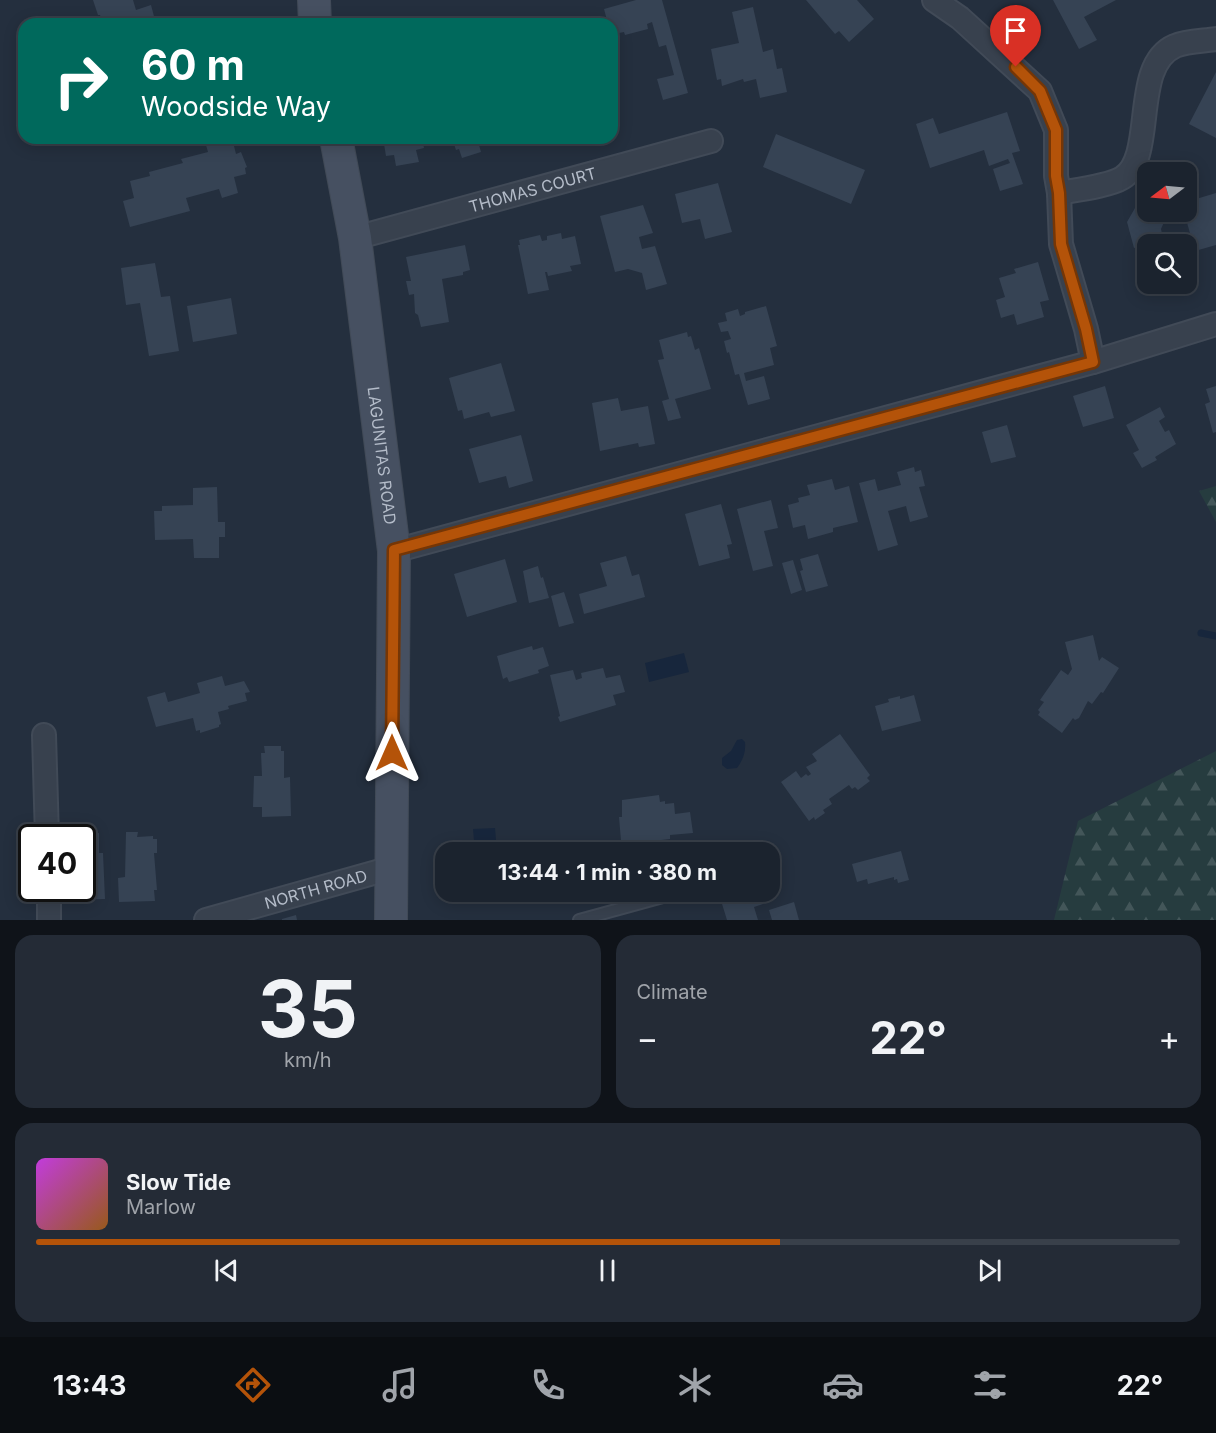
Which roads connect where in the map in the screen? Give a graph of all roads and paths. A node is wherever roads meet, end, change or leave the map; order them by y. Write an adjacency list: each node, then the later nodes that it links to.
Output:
1 (314, 0): 3 (street)
2 (934, 0): 7 (street)
3 (315, 18)
4 (1216, 39): 7 (street)
5 (711, 141): 8 (street, THOMAS COURT)
6 (337, 144): 8 (street, LAGUNITAS ROAD)
7 (1059, 193): 10 (street)
8 (355, 238): 11 (street, LAGUNITAS ROAD)
9 (1216, 324): 10 (street)
10 (1093, 362): 11 (street)
11 (394, 550): 14 (street, LAGUNITAS ROAD)
12 (44, 735): 13 (street)
13 (47, 824)
14 (391, 868): 18 (street, NORTH ROAD); 19 (street, LAGUNITAS ROAD)
15 (49, 902): 17 (street)
16 (645, 902): 20 (lane)
17 (50, 920)
18 (206, 920)
19 (391, 920)
20 (579, 920)

